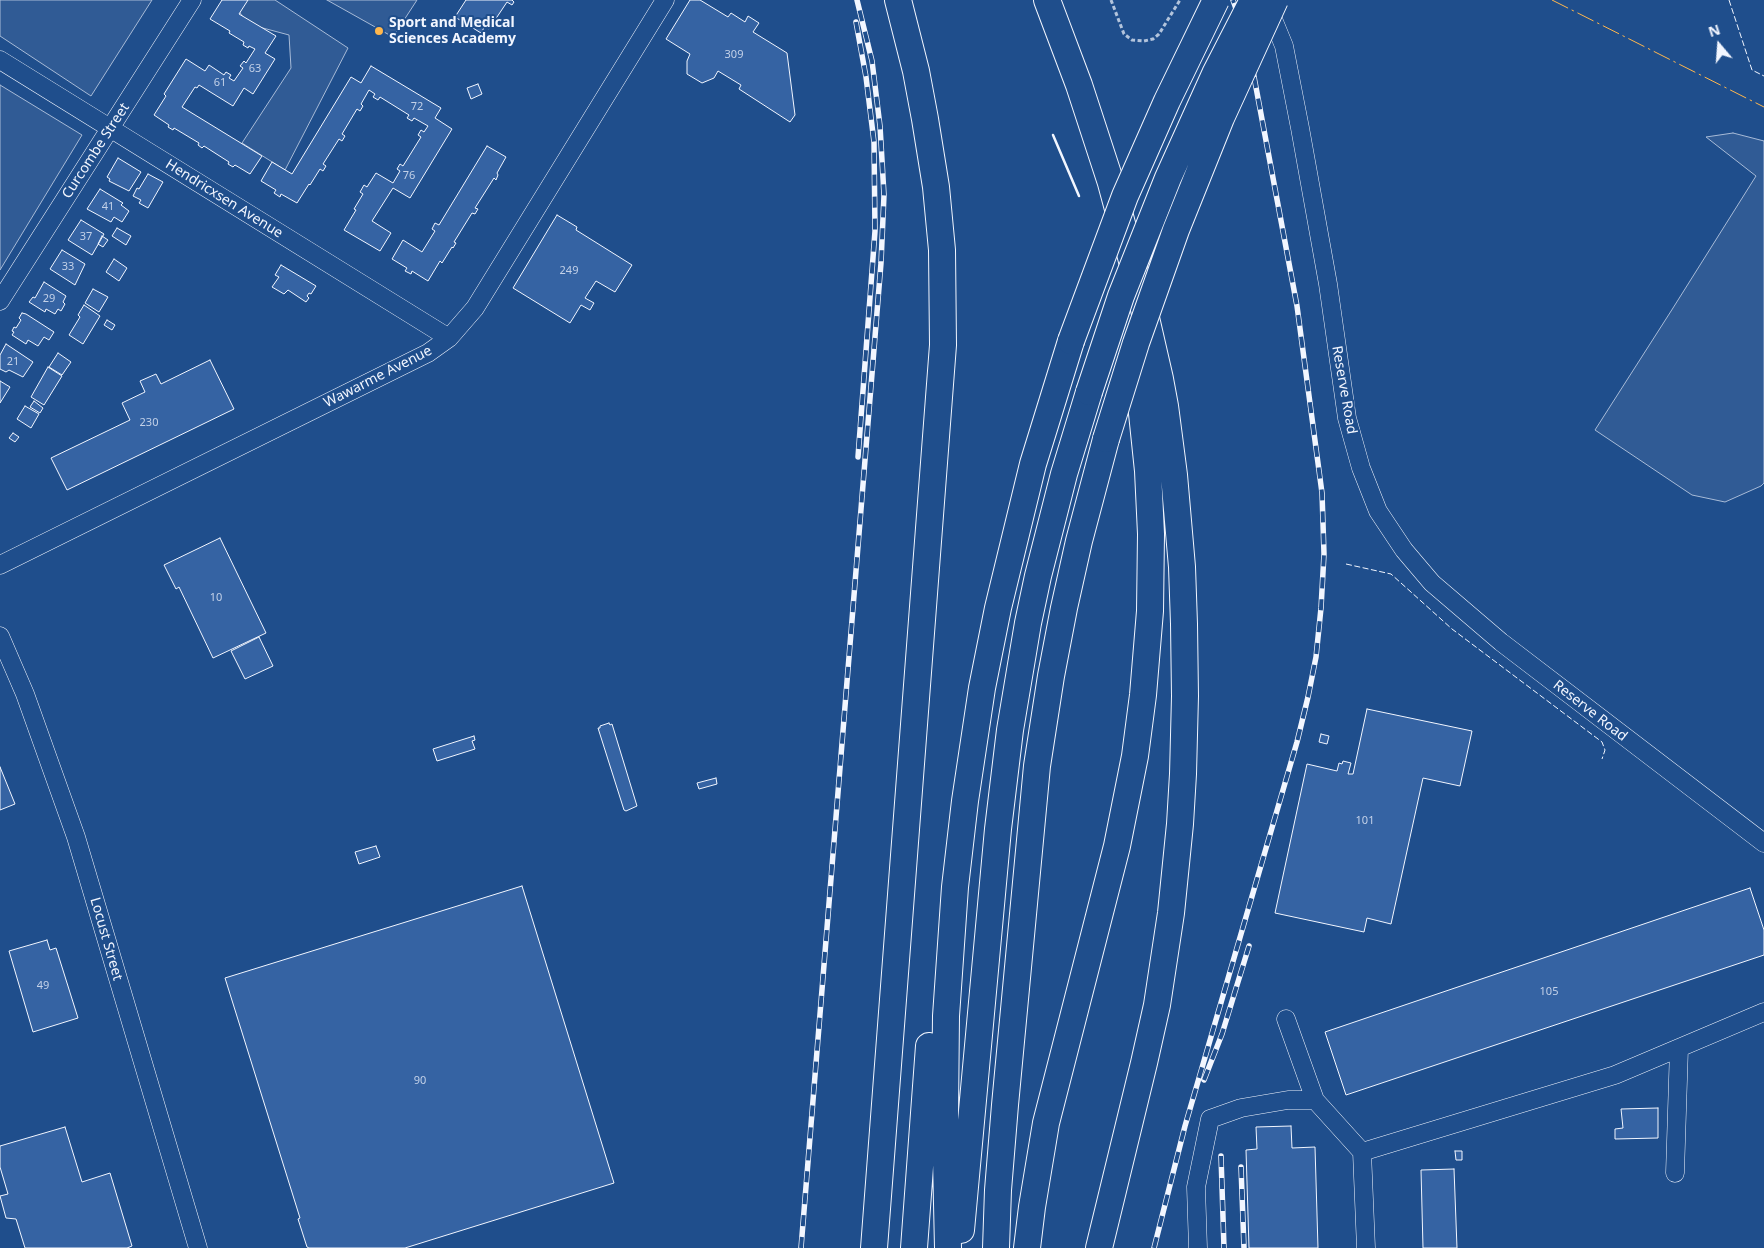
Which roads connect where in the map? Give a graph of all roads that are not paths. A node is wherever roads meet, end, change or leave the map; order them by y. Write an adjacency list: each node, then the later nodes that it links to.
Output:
1 (192, 0): 10 (street, Curcombe Street)
2 (665, 0): 13 (street, Wawarme Avenue)
3 (898, 0): 25 (highway)
4 (1047, 0): 12 (highway, bridge)
5 (1216, 0): 15 (highway, bridge)
6 (1253, 0): 28 (highway, bridge)
7 (1266, 0): 17 (street, Reserve Road)
8 (1275, 0): 29 (highway, bridge)
9 (0, 60): 10 (street, Hendricxsen Avenue)
10 (111, 128): 11 (street, Curcombe Street); 13 (street, Hendricxsen Avenue)
11 (0, 301)
12 (1143, 305): 30 (highway, bridge); 31 (highway, bridge)
13 (449, 338): 14 (street, Wawarme Avenue)
14 (0, 565)
15 (998, 608): 26 (highway); 27 (highway)
16 (0, 636): 24 (street, Locust Street)
17 (1764, 843)
18 (1764, 1012): 20 (street)
19 (1286, 1020): 21 (street)
20 (1679, 1048): 22 (street); 23 (street)
21 (1315, 1100): 22 (street); 32 (street)
22 (1362, 1152): 33 (street)
23 (1676, 1173)
24 (198, 1248)
25 (874, 1248)
26 (914, 1248)
27 (948, 1248)
28 (960, 1248)
29 (996, 1248)
30 (1027, 1248)
31 (1099, 1248)
32 (1198, 1248)
33 (1366, 1248)

